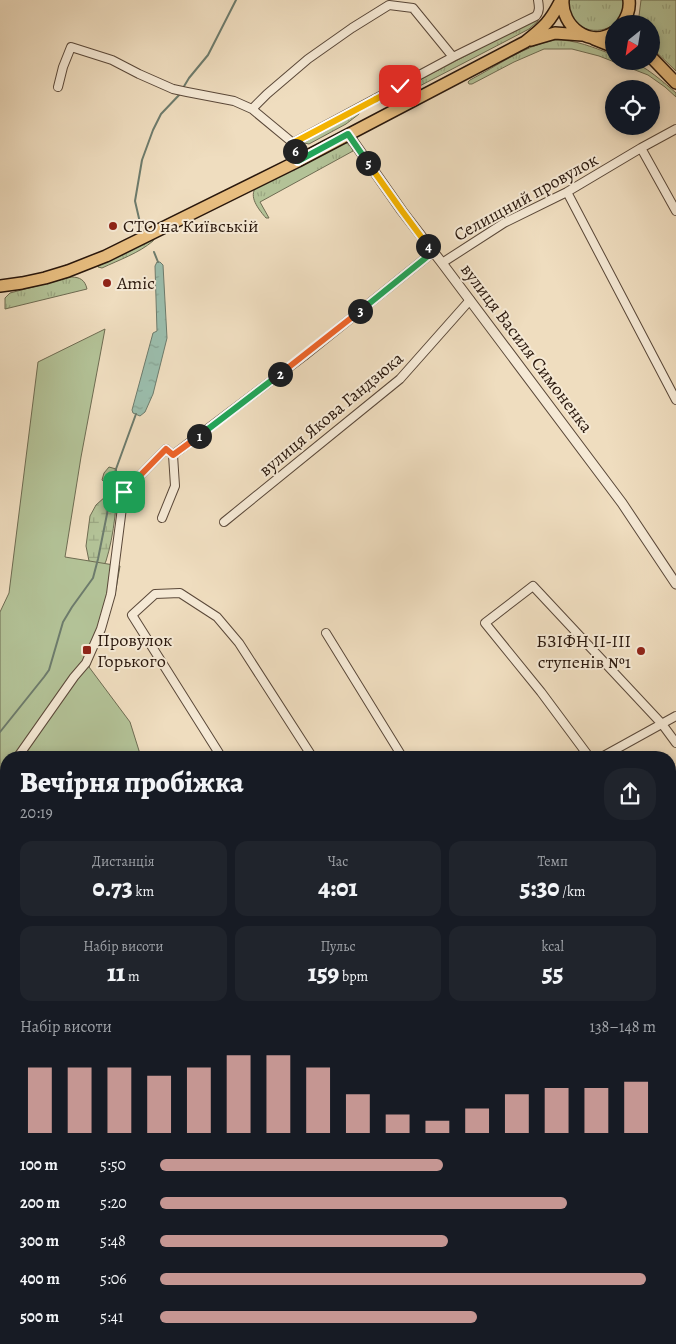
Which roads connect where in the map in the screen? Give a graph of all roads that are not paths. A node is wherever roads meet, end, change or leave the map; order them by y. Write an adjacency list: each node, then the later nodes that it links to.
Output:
1 (538, 0): 7 (street)
2 (562, 0): 3 (main road); 5 (main road)
3 (588, 37): 4 (main road); 5 (main road); 6 (main road)
4 (605, 37)
5 (525, 42): 14 (main road)
6 (605, 43)
7 (453, 57): 12 (street); 15 (street)
8 (660, 66): 10 (main road)
9 (658, 70): 10 (main road)
10 (673, 80)
11 (58, 87): 12 (street)
12 (252, 110): 15 (street)
13 (676, 129): 16 (street, Селищний провулок)
14 (348, 134): 17 (main road); 20 (street, вулиця Василя Симоненка)
15 (293, 143): 17 (street)
16 (641, 148): 18 (street, Селищний провулок); 19 (street)
17 (298, 161): 22 (main road)
18 (567, 192): 21 (street, Селищний провулок); 24 (street)
19 (676, 211)
20 (433, 252): 21 (street, вулиця Василя Симоненка); 25 (street)
21 (442, 262): 23 (street, вулиця Василя Симоненка)
22 (0, 286)
23 (470, 300): 27 (street, вулиця Якова Гандзюка); 28 (street, вулиця Василя Симоненка)
24 (676, 400)
25 (173, 455): 26 (street); 33 (street)
26 (162, 518)
27 (224, 522)
28 (676, 584)
29 (326, 634): 36 (street)
30 (676, 716): 31 (street)
31 (662, 724): 32 (street); 37 (street); 38 (street)
32 (676, 743)
33 (22, 751)
34 (218, 751): 35 (street)
35 (308, 751)
36 (399, 751)
37 (585, 751)
38 (613, 751)

